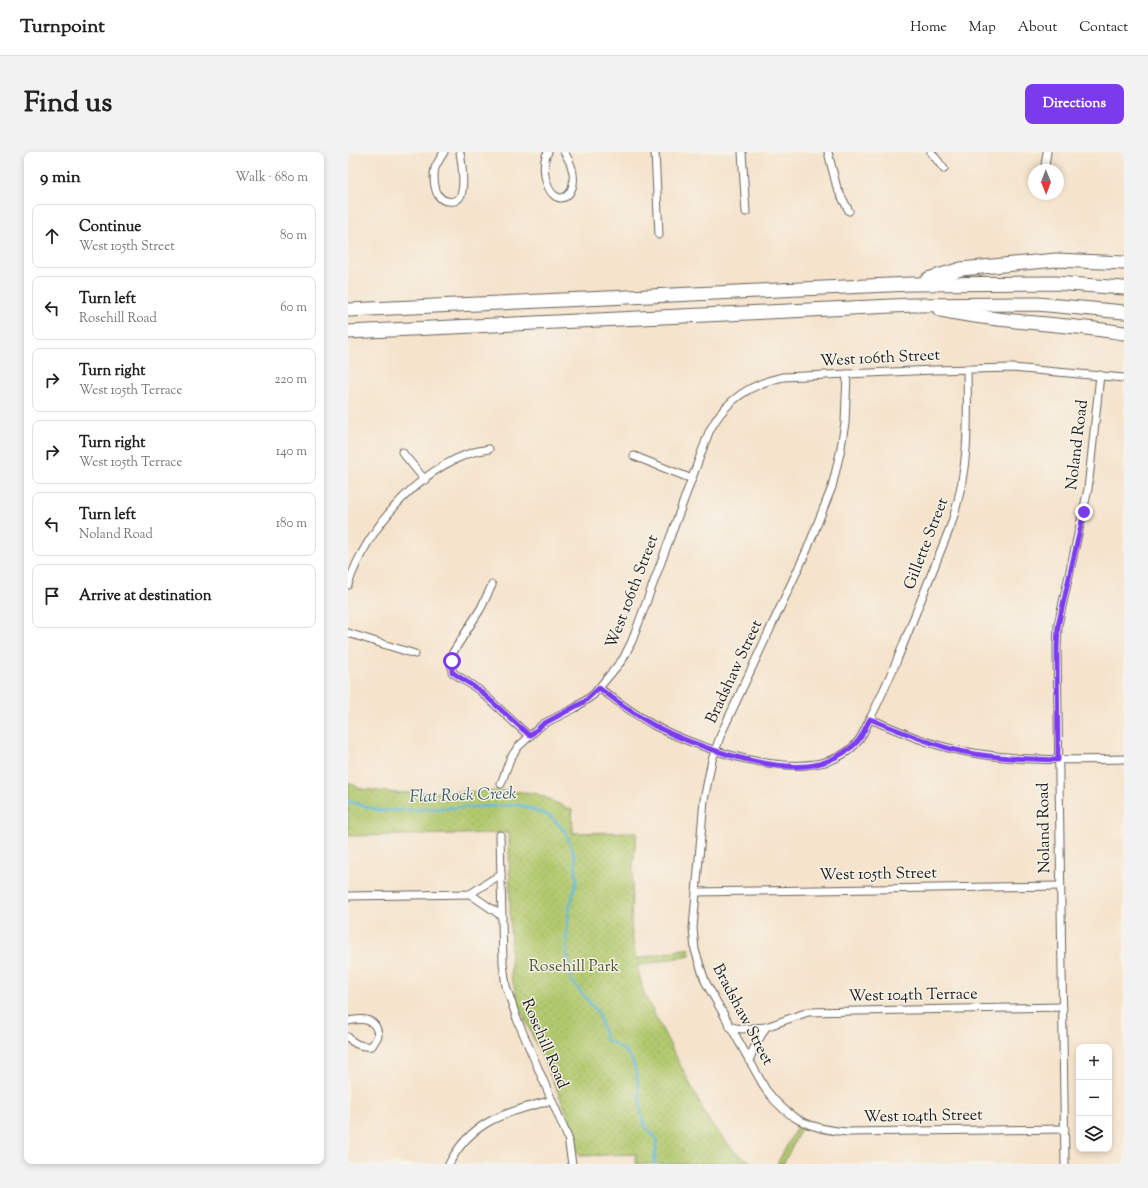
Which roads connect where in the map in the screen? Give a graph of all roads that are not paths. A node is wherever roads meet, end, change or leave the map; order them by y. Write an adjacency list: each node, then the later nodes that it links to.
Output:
1 (444, 152): 2 (street)
2 (460, 152)
3 (548, 152): 4 (street)
4 (564, 152)
5 (655, 152): 14 (street)
6 (742, 152): 13 (street)
7 (828, 152): 12 (street)
8 (931, 152): 11 (street)
9 (1047, 152): 10 (street)
10 (1045, 164)
11 (944, 169)
12 (849, 211)
13 (746, 212)
14 (659, 235)
15 (1124, 263): 16 (highway)
16 (911, 284): 17 (highway); 19 (highway)
17 (1124, 288)
18 (913, 305): 20 (highway); 21 (highway); 22 (highway)
19 (348, 310)
20 (1124, 312)
21 (348, 332)
22 (1124, 333)
23 (967, 369): 24 (street, West 106th Street); 25 (street, West 106th Street); 37 (street, Gillette Street)
24 (847, 374): 30 (street, West 106th Street); 39 (street, Bradshaw Street)
25 (1100, 375): 26 (street, West 106th Street); 41 (street, Noland Road)
26 (1124, 378)
27 (489, 449): 31 (street)
28 (402, 452): 31 (street)
29 (634, 456): 30 (street)
30 (692, 479): 36 (street, West 106th Street)
31 (424, 480): 32 (street)
32 (348, 585)
33 (492, 585): 38 (street)
34 (348, 633): 35 (street)
35 (415, 654)
36 (599, 688): 38 (street); 39 (street, Gillette Street)
37 (870, 719): 39 (street, Gillette Street); 41 (street)
38 (530, 736): 42 (street)
39 (716, 750): 46 (street, Bradshaw Street)
40 (1124, 759): 41 (street)
41 (1058, 760): 45 (street, Noland Road)
42 (501, 784)
43 (500, 835): 44 (street, Rosehill Road)
44 (501, 874): 47 (street); 49 (street, Rosehill Road)
45 (1060, 886): 46 (street, West 105th Street); 50 (street, Noland Road)
46 (696, 892): 52 (street, Bradshaw Street)
47 (470, 894): 48 (street); 49 (street)
48 (348, 896)
49 (502, 916): 56 (street, Rosehill Road)
50 (1063, 1007): 53 (street, West 104th Terrace); 58 (street, Noland Road)
51 (348, 1021): 54 (street)
52 (730, 1027): 53 (street, West 104th Terrace); 55 (street, Bradshaw Street)
53 (766, 1027): 55 (street)
54 (348, 1037)
55 (749, 1061): 57 (street, Bradshaw Street)
56 (552, 1100): 59 (street); 60 (street, Rosehill Road)
57 (786, 1112): 58 (street, West 104th Street)
58 (1065, 1128): 61 (street, Noland Road)
59 (449, 1164)
60 (572, 1164)
61 (1065, 1164)

